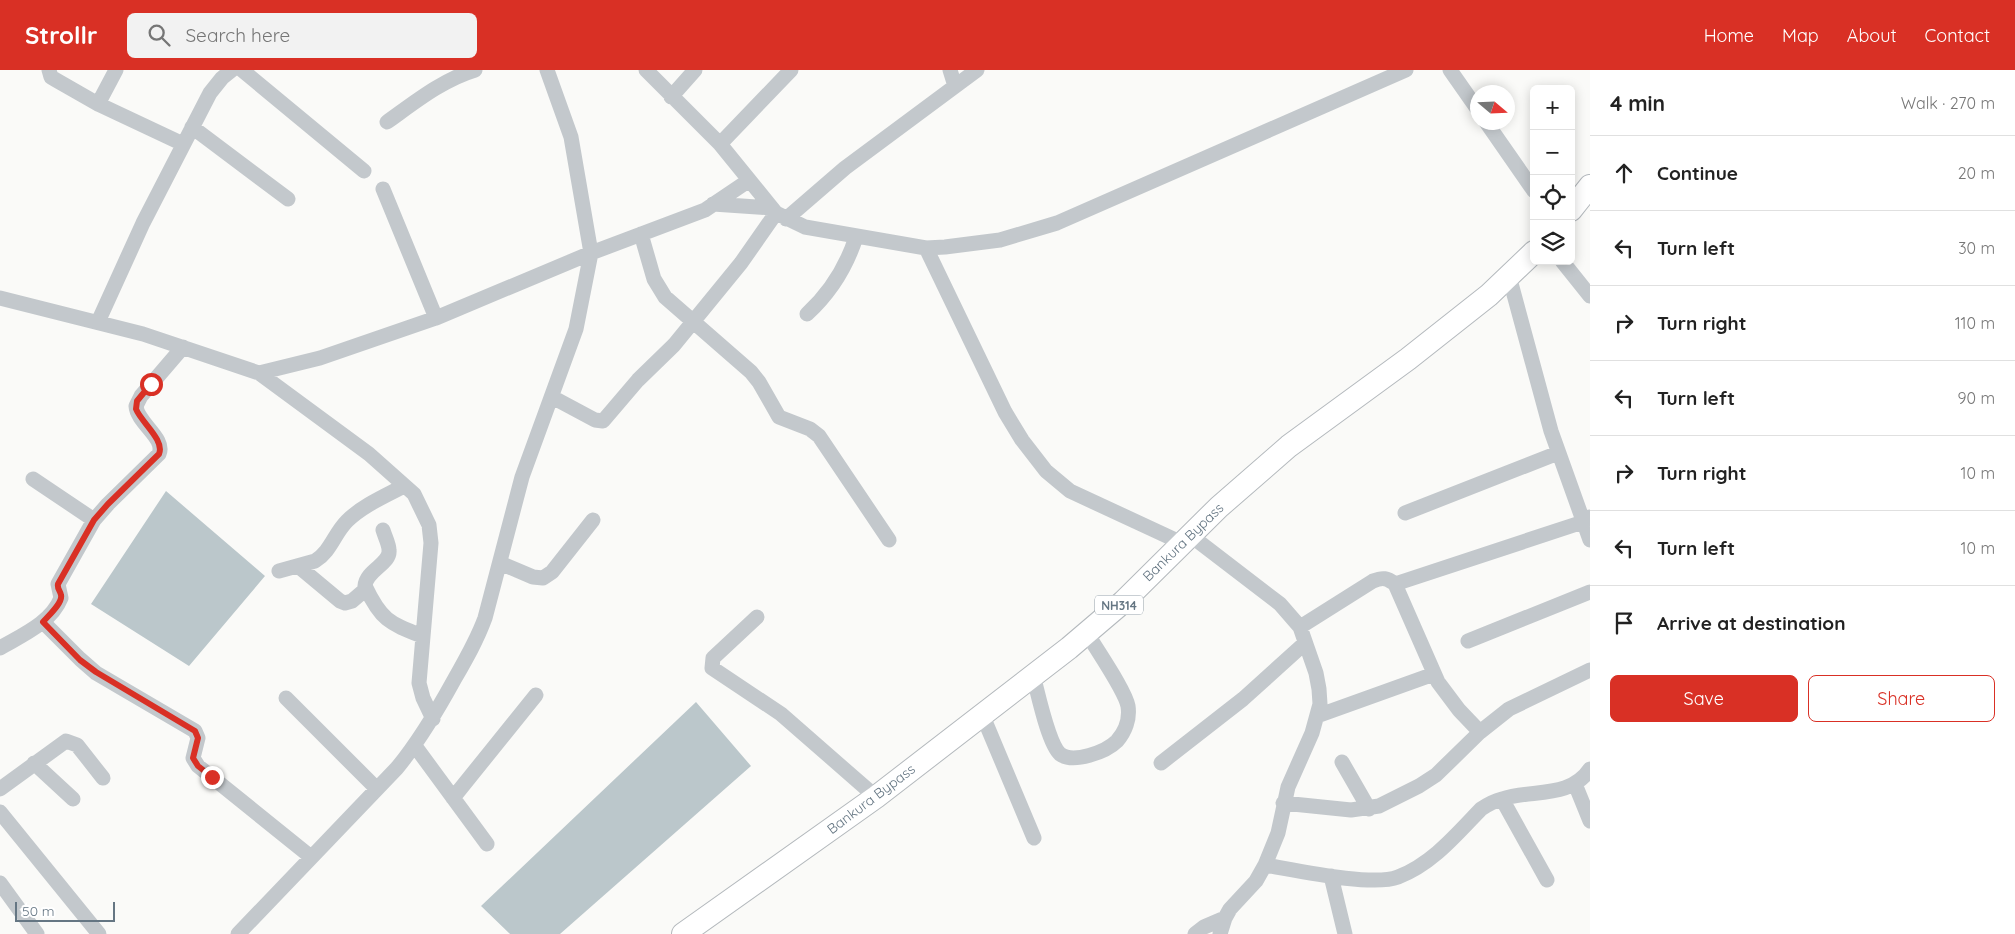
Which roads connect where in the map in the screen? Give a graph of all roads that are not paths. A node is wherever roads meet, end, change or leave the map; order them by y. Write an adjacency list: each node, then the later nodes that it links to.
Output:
1 (49, 70): 17 (street)
2 (116, 70): 17 (street)
3 (232, 70): 19 (street)
4 (242, 70): 23 (street)
5 (475, 70): 18 (street)
6 (547, 70): 35 (street)
7 (646, 70): 15 (street)
8 (695, 70): 15 (street)
9 (791, 70): 22 (street)
10 (950, 70): 14 (street)
11 (977, 70): 14 (street)
12 (1406, 70): 34 (street)
13 (1450, 70): 16 (street)
14 (955, 86): 31 (street)
15 (671, 97): 22 (street)
16 (1470, 99)
17 (98, 104): 21 (street)
18 (387, 122)
19 (192, 127): 21 (street); 28 (street)
20 (1492, 130): 25 (street)
21 (183, 144): 44 (street)
22 (720, 144): 24 (street)
23 (364, 171)
24 (748, 180): 29 (street); 31 (street)
25 (1530, 185)
26 (1590, 186): 30 (highway)
27 (383, 189): 42 (street)
28 (288, 199)
29 (713, 204): 31 (street); 32 (street)
30 (1575, 205)
31 (778, 213): 33 (street); 43 (street)
32 (641, 234): 35 (street); 43 (street)
33 (856, 237): 34 (street); 41 (street)
34 (926, 248): 56 (street)
35 (591, 253): 42 (street); 47 (street)
36 (1530, 256): 38 (highway, Bankura Bypass / NH314)
37 (1565, 265): 39 (street)
38 (1509, 276): 48 (street); 56 (highway, Bankura Bypass / NH314)
39 (1590, 296)
40 (0, 298): 44 (street)
41 (806, 314)
42 (436, 318): 46 (street)
43 (694, 321): 47 (street); 57 (street)
44 (98, 322): 45 (street)
45 (183, 347): 46 (street); 52 (street)
46 (259, 373): 50 (street)
47 (552, 397): 59 (street)
48 (1558, 453): 51 (street); 54 (street)
49 (33, 479): 52 (street)
50 (404, 486): 60 (street); 69 (street)
51 (1405, 512)
52 (94, 520): 66 (street)
53 (593, 520): 59 (street)
54 (1586, 520): 58 (street); 62 (street)
55 (383, 530): 63 (street)
56 (1186, 539): 67 (street); 68 (highway, Bankura Bypass / NH314)
57 (889, 540)
58 (1590, 540)
59 (500, 563): 80 (street)
60 (298, 566): 61 (street); 63 (street)
61 (279, 571)
62 (1395, 584): 67 (street); 74 (street)
63 (366, 589): 69 (street)
64 (1590, 592): 70 (street)
65 (757, 618): 91 (street)
66 (43, 622): 72 (street); 101 (street)
67 (1300, 627): 71 (street)
68 (1087, 632): 75 (highway, Bankura Bypass / NH314); 75 (street)
69 (422, 636): 80 (street)
70 (1468, 641)
71 (1306, 643): 79 (street); 85 (street)
72 (0, 648)
73 (1590, 670): 81 (street)
74 (1434, 674): 79 (street); 81 (street)
75 (1033, 675): 78 (highway, Bankura Bypass / NH314)
76 (536, 695): 92 (street)
77 (286, 698): 90 (street)
78 (982, 714): 91 (highway, Bankura Bypass / NH314); 99 (street)
79 (1317, 716): 95 (street)
80 (432, 720): 82 (street)
81 (1480, 732): 96 (street)
82 (415, 746): 90 (street); 92 (street)
83 (1342, 762): 96 (street)
84 (34, 763): 87 (street); 89 (street); 93 (street)
85 (1161, 763)
86 (1590, 769): 88 (street)
87 (102, 778)
88 (1575, 784): 94 (street); 98 (street)
89 (0, 788)
90 (377, 789): 101 (street)
91 (876, 797): 110 (highway, Bankura Bypass / NH314)
92 (453, 798): 100 (street)
93 (72, 799)
94 (1502, 799): 103 (street); 104 (street)
95 (1284, 803): 96 (street); 102 (street)
96 (1369, 809)
97 (0, 812): 108 (street)
98 (1590, 821)
99 (1034, 838)
100 (487, 844)
101 (310, 857): 109 (street)
102 (1265, 865): 103 (street); 106 (street)
103 (1331, 876): 113 (street)
104 (1546, 880)
105 (0, 883): 107 (street)
106 (1225, 918): 111 (street); 112 (street)
107 (37, 934)
108 (99, 934)
109 (238, 934)
110 (683, 934)
111 (1195, 934)
112 (1220, 934)
113 (1345, 934)

